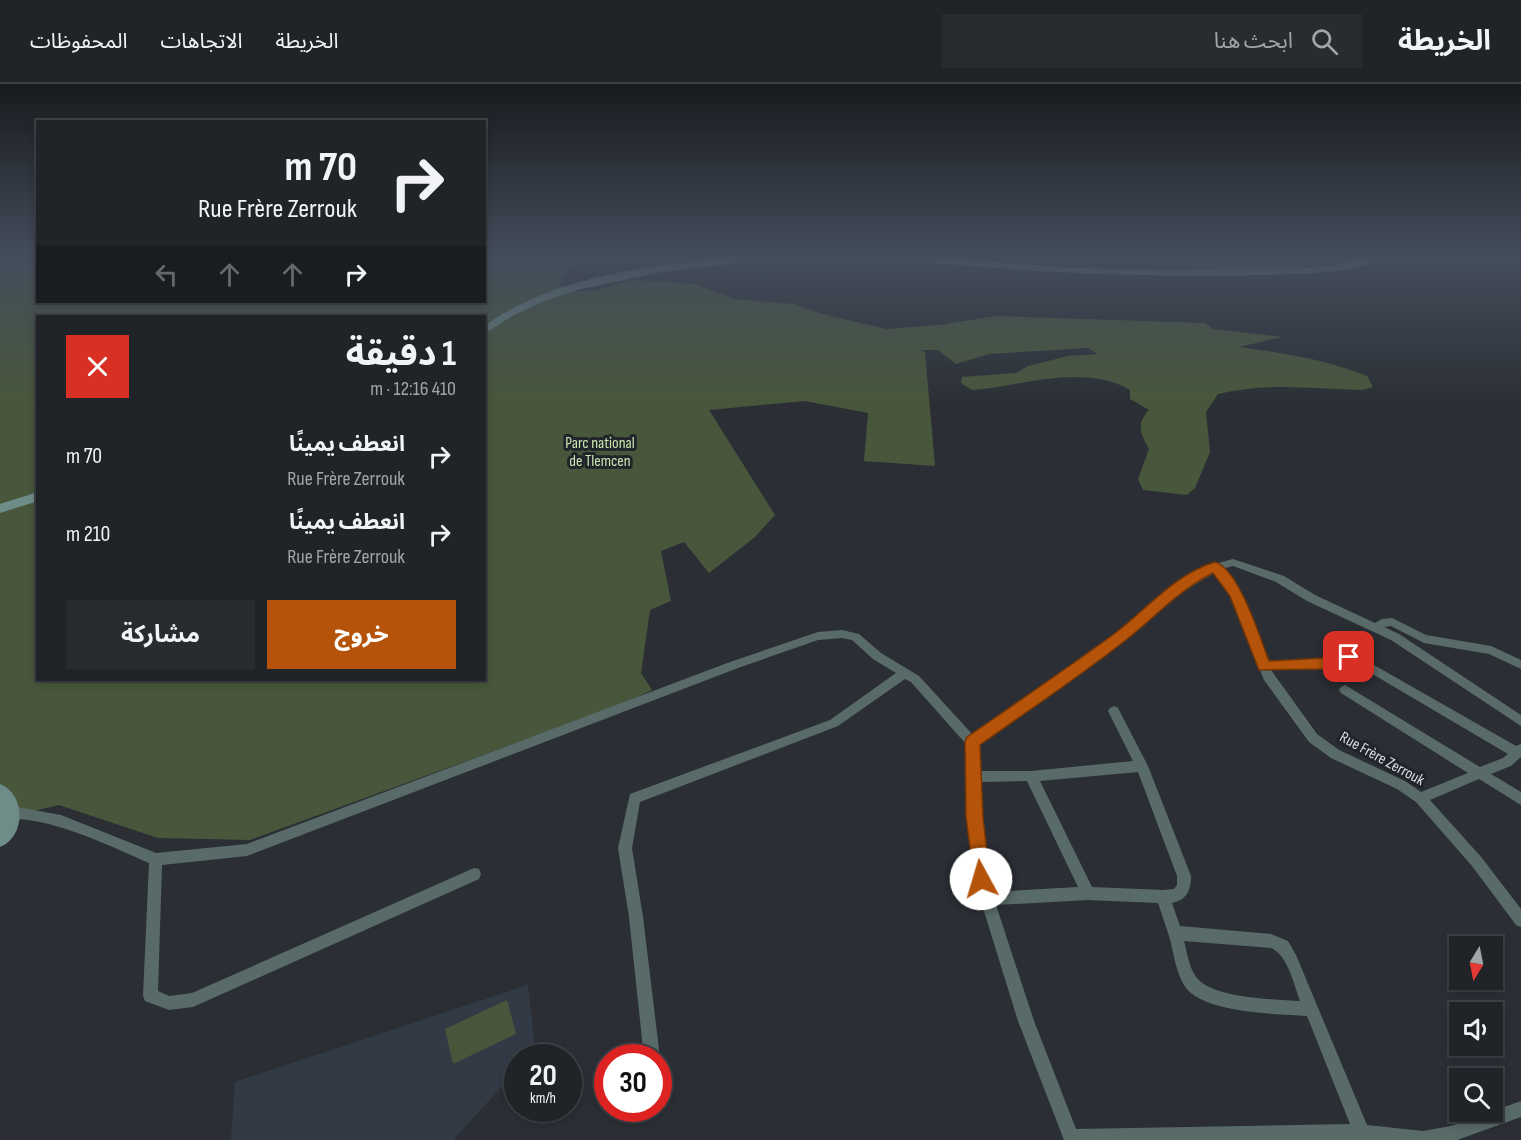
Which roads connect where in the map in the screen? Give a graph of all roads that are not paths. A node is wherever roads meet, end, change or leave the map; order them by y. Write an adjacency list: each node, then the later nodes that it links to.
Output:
1 (528, 305): 2 (main road)
2 (486, 329)
3 (36, 497): 4 (main road)
4 (0, 509)
5 (1215, 567): 6 (street); 8 (street, Rue Frère Zerrouk); 13 (street)
6 (1376, 628): 7 (street); 12 (street)
7 (1521, 665)
8 (1264, 666): 14 (street); 20 (street, Rue Frère Zerrouk)
9 (905, 673): 13 (street); 24 (street); 32 (street)
10 (1345, 690): 16 (street)
11 (1114, 711): 15 (street)
12 (1521, 721)
13 (972, 742): 18 (street)
14 (1519, 751): 16 (street)
15 (1142, 766): 17 (street); 27 (street)
16 (1481, 774): 20 (street); 21 (street)
17 (1031, 776): 18 (street); 26 (street)
18 (973, 777): 28 (street)
19 (0, 792): 22 (main road)
20 (1420, 798): 29 (street, Rue Frère Zerrouk)
21 (1521, 799)
22 (6, 814): 23 (main road); 24 (street)
23 (0, 838)
24 (156, 859): 25 (street)
25 (474, 874)
26 (1088, 893): 27 (street); 28 (street)
27 (1163, 897): 30 (street)
28 (987, 899): 35 (street)
29 (1521, 920)
30 (1175, 933): 31 (street); 31 (street)
31 (1311, 1010): 34 (street)
32 (650, 1044)
33 (1521, 1109): 34 (street)
34 (1362, 1133): 35 (street)
35 (1072, 1139)

